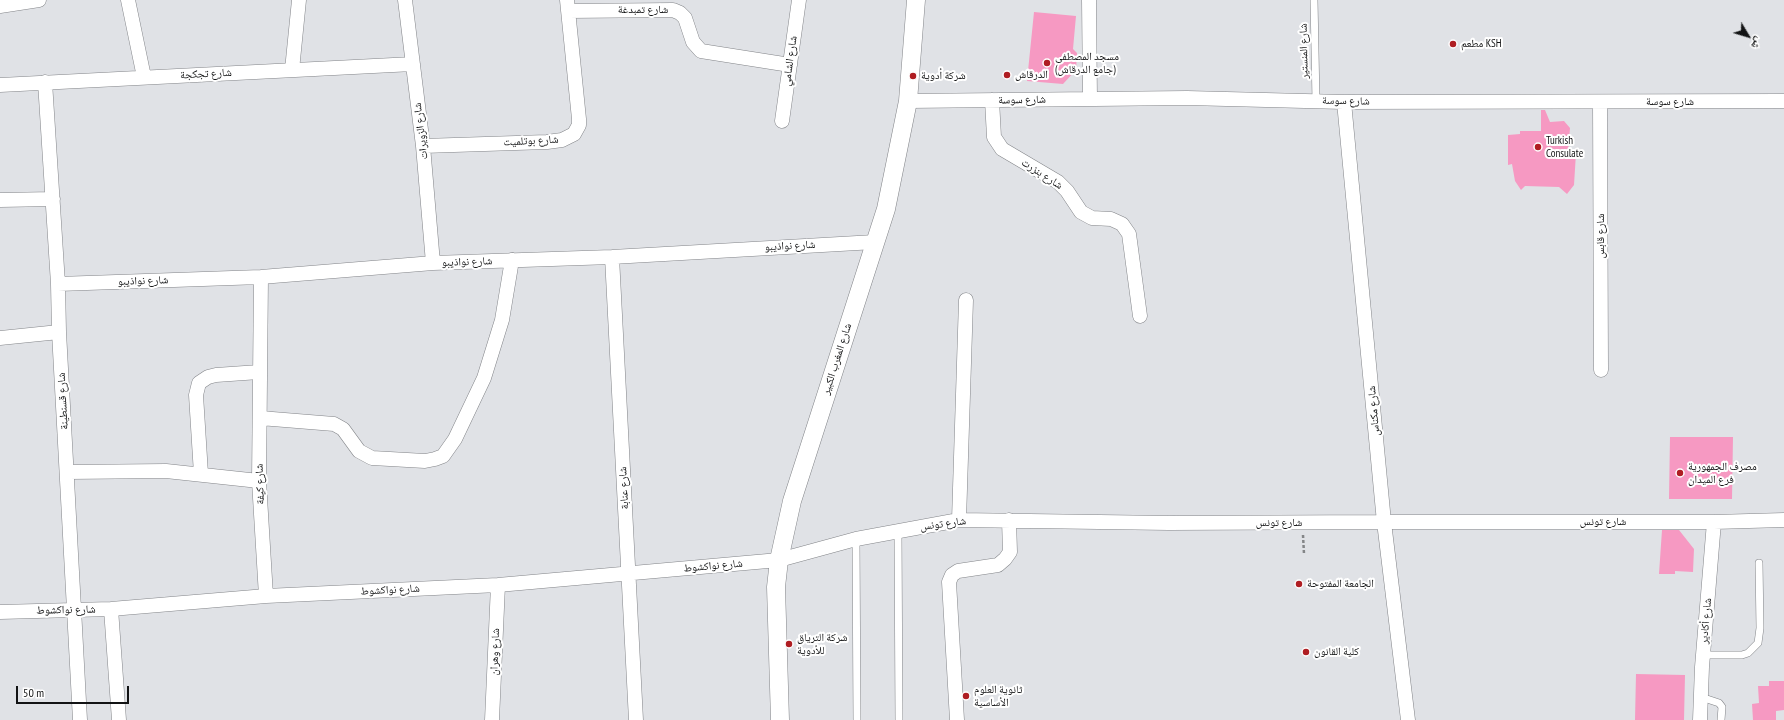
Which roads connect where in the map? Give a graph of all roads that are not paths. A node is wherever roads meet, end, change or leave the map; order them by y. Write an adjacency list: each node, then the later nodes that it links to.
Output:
1 (39, 0): 9 (street)
2 (128, 0): 14 (street)
3 (299, 0): 13 (street)
4 (405, 0): 11 (street, شارع الزويرات)
5 (799, 0): 12 (street, شارع الشامي)
6 (916, 0): 19 (street, شارع المغرب الكبير)
7 (1089, 0): 17 (street)
8 (1314, 0): 20 (lane, شارع المنستير)
9 (0, 6)
10 (567, 6): 12 (street, شارع تمبدغة); 25 (street, شارع بوتلميت)
11 (412, 64): 13 (street, شارع تجكجة); 25 (street, شارع الزويرات)
12 (790, 65): 24 (street, شارع الشامي)
13 (292, 70): 14 (street, شارع تجكجة)
14 (144, 77): 15 (street, شارع تجكجة)
15 (45, 82): 16 (street, شارع تجكجة); 26 (street, شارع قسنطينة)
16 (0, 85)
17 (1090, 99): 18 (street, شارع سوسة); 20 (street, شارع سوسة)
18 (992, 100): 19 (street, شارع سوسة); 35 (street, شارع بنزرت)
19 (908, 101): 28 (street, شارع المغرب الكبير)
20 (1316, 101): 22 (street, شارع سوسة)
21 (1784, 101): 23 (street, شارع سوسة)
22 (1344, 102): 23 (street, شارع سوسة); 47 (street, شارع مكناس)
23 (1600, 102): 38 (street, شارع قابس)
24 (782, 121)
25 (423, 146): 31 (street, شارع الزويرات)
26 (53, 199): 27 (street); 33 (street, شارع قسنطينة)
27 (0, 200)
28 (875, 242): 29 (street, شارع نواذيبو); 51 (street, شارع المغرب الكبير)
29 (612, 257): 30 (street, شارع نواذيبو); 53 (street, شارع عنابة)
30 (512, 260): 31 (street, شارع نواذيبو); 40 (street)
31 (433, 263): 32 (street, شارع نواذيبو)
32 (261, 277): 33 (street, شارع نواذيبو); 39 (street, شارع كيفة)
33 (58, 284): 36 (street, شارع قسنطينة)
34 (966, 300): 44 (street)
35 (1140, 316)
36 (59, 332): 37 (street); 41 (street, شارع قسنطينة)
37 (0, 338)
38 (1601, 370)
39 (259, 372): 40 (street, شارع كيفة); 42 (street)
40 (260, 418): 43 (street, شارع كيفة)
41 (68, 472): 42 (street); 57 (street, شارع قسنطينة)
42 (201, 474): 43 (street)
43 (259, 481): 55 (street, شارع كيفة)
44 (959, 520): 45 (street, شارع تونس); 49 (street, شارع تونس)
45 (1009, 520): 47 (street, شارع تونس); 68 (street)
46 (1784, 520): 48 (street, شارع تونس)
47 (1384, 522): 48 (street, شارع تونس); 69 (street, شارع مكناس)
48 (1714, 522): 59 (street, شارع أكادير)
49 (898, 531): 50 (street, شارع تونس); 67 (lane)
50 (856, 539): 51 (street, شارع تونس); 66 (lane)
51 (779, 560): 53 (street, شارع نواكشوط); 65 (street, شارع المغرب الكبير)
52 (1759, 563): 59 (lane)
53 (629, 574): 54 (street, شارع نواكشوط); 64 (street, شارع عنابة)
54 (498, 585): 55 (street, شارع نواكشوط); 63 (street, شارع وهران)
55 (266, 596): 56 (street, شارع نواكشوط)
56 (111, 609): 57 (street, شارع نواكشوط); 62 (street)
57 (76, 610): 58 (street, شارع نواكشوط); 61 (street, شارع قسنطينة)
58 (0, 612)
59 (1703, 655): 60 (street, شارع أكادير)
60 (1701, 697): 70 (street, شارع أكادير); 71 (lane)
61 (80, 720)
62 (119, 720)
63 (492, 720)
64 (636, 720)
65 (780, 720)
66 (857, 720)
67 (899, 720)
68 (956, 720)
69 (1408, 720)
70 (1700, 720)
71 (1721, 720)

